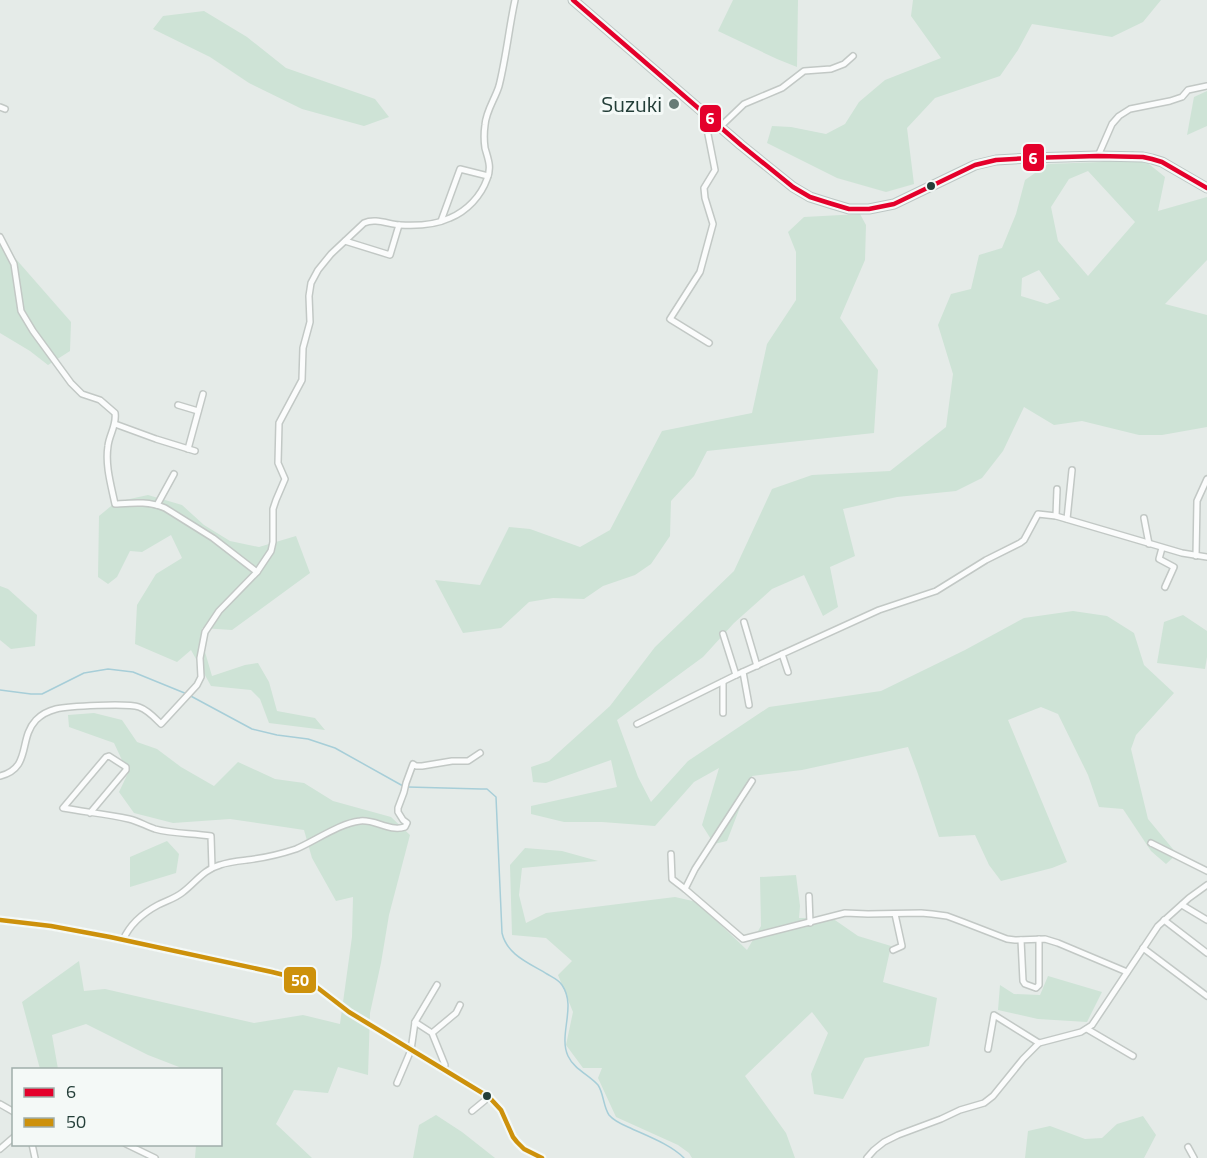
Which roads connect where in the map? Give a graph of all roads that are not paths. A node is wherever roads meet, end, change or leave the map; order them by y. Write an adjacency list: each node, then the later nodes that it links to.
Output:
1 (515, 0): 8 (street)
2 (573, 0): 5 (main road)
3 (853, 56): 6 (street)
4 (1207, 86): 7 (street)
5 (704, 113): 6 (main road); 14 (street)
6 (720, 127): 7 (main road)
7 (1098, 156): 9 (main road)
8 (488, 176): 10 (street); 10 (street)
9 (1207, 188)
10 (441, 221): 11 (street)
11 (399, 225): 13 (street); 13 (street)
12 (0, 237): 18 (street)
13 (345, 241): 33 (street)
14 (709, 343)
15 (203, 394): 17 (street)
16 (178, 405): 17 (street)
17 (198, 411): 19 (street)
18 (115, 423): 19 (street); 25 (street)
19 (188, 449): 20 (street)
20 (195, 451)
21 (1071, 470): 28 (street)
22 (174, 474): 25 (street)
23 (1207, 479): 31 (street)
24 (1057, 489): 26 (street)
25 (157, 505): 33 (street)
26 (1056, 516): 28 (street); 37 (street)
27 (1144, 518): 29 (street)
28 (1067, 519): 29 (street)
29 (1149, 544): 30 (street)
30 (1162, 548): 31 (street); 34 (street)
31 (1196, 556): 32 (street)
32 (1207, 557)
33 (257, 572): 47 (street)
34 (1166, 587)
35 (744, 622): 38 (street)
36 (723, 634): 41 (street)
37 (782, 654): 38 (street); 40 (street)
38 (758, 666): 39 (street)
39 (743, 672): 41 (street); 43 (street)
40 (788, 672)
41 (736, 675): 42 (street)
42 (723, 682): 44 (street); 45 (street)
43 (749, 705)
44 (723, 713)
45 (637, 724)
46 (480, 753): 52 (street)
47 (0, 776)
48 (752, 781): 55 (street)
49 (90, 813): 49 (street); 52 (street)
50 (1151, 843): 53 (street)
51 (671, 854): 55 (street)
52 (212, 868): 64 (street)
53 (1207, 871)
54 (1207, 885): 57 (street)
55 (685, 889): 62 (street)
56 (809, 896): 62 (street)
57 (1182, 905): 60 (street); 61 (street)
58 (895, 914): 62 (street); 65 (street); 67 (street)
59 (0, 920): 64 (street)
60 (1164, 920): 66 (street); 68 (street)
61 (1207, 920)
62 (810, 922)
63 (1039, 939): 65 (street); 65 (street); 69 (street)
64 (123, 940): 78 (street)
65 (1021, 940)
66 (1143, 948): 69 (street); 71 (street)
67 (893, 950)
68 (1207, 953)
69 (1127, 972): 74 (street)
70 (437, 984): 73 (street)
71 (1207, 996)
72 (460, 1005): 75 (street)
73 (415, 1022): 75 (street); 78 (street)
74 (1087, 1029): 76 (street); 79 (street)
75 (432, 1033): 80 (street)
76 (1039, 1043): 77 (street); 90 (street)
77 (988, 1049)
78 (411, 1050): 80 (street); 81 (street)
79 (1133, 1056)
80 (444, 1070): 82 (street)
81 (397, 1083)
82 (489, 1097): 83 (street); 89 (street)
83 (472, 1110)
84 (12, 1139): 87 (street)
85 (130, 1146): 88 (street)
86 (1188, 1147): 91 (street)
87 (0, 1149)
88 (155, 1158)
89 (542, 1158)
90 (867, 1158)
91 (1194, 1158)

